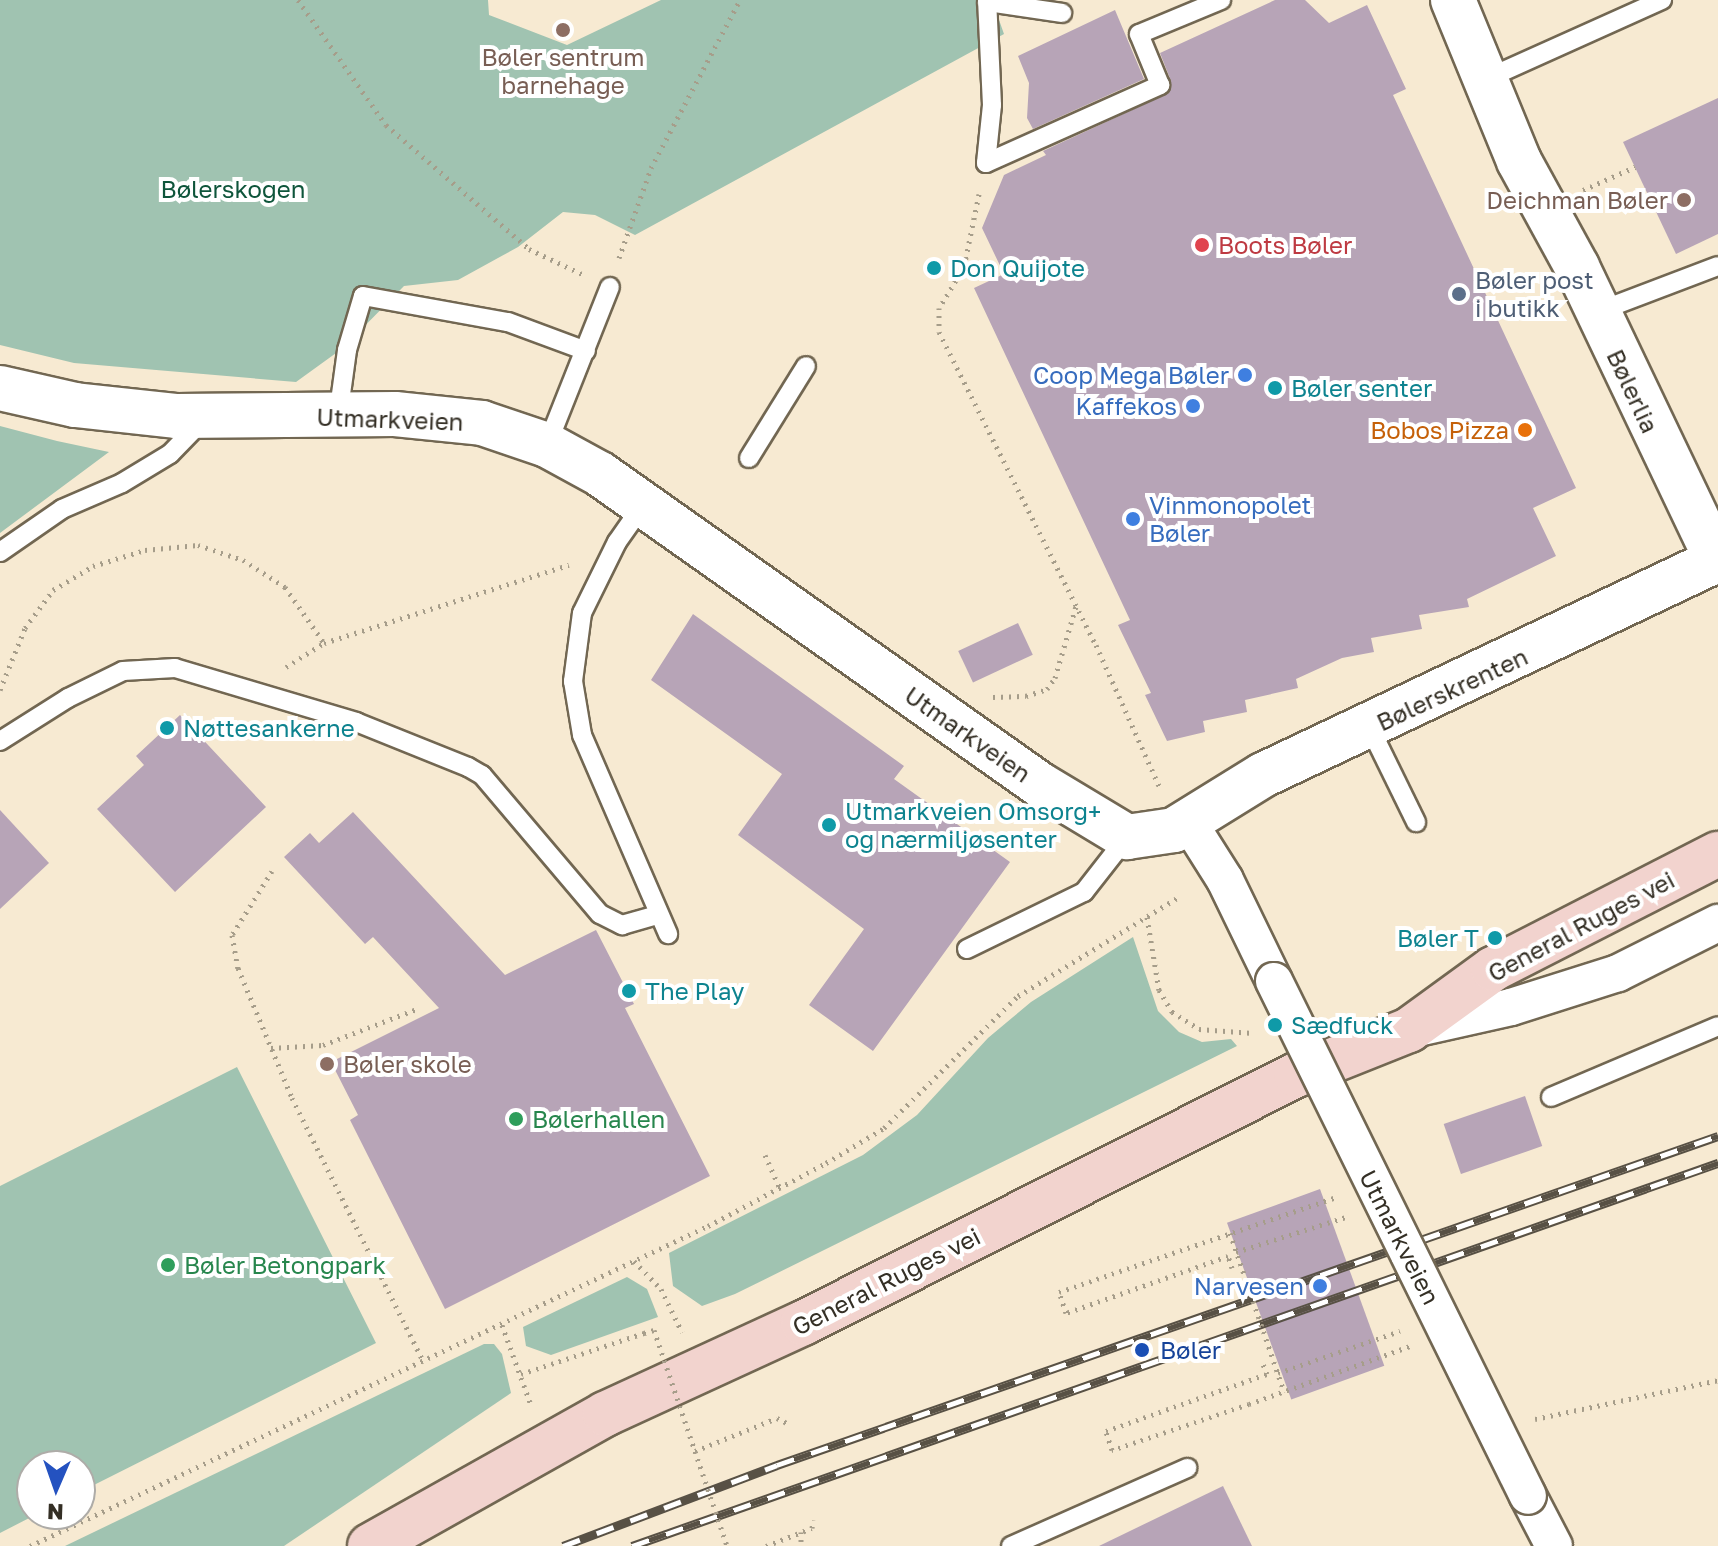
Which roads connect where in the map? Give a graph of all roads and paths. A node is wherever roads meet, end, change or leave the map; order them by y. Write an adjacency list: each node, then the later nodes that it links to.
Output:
1 (298, 0): 13 (path)
2 (740, 0): 13 (path)
3 (1221, 0): 9 (lane)
4 (1453, 0): 8 (street, Bølerlia)
5 (1662, 0): 8 (lane)
6 (987, 1): 7 (lane); 9 (lane)
7 (1062, 13)
8 (1486, 79): 14 (street, Bølerlia)
9 (986, 163): 26 (path)
10 (1635, 167): 11 (path)
11 (1579, 192)
12 (1718, 266): 14 (lane)
13 (610, 287): 15 (lane)
14 (1597, 312): 25 (street, Bølerlia)
15 (586, 351): 18 (lane); 20 (lane)
16 (806, 366): 21 (lane)
17 (0, 388): 19 (street, Utmarkveien)
18 (338, 416): 19 (street, Utmarkveien); 20 (street, Utmarkveien)
19 (206, 417): 23 (lane)
20 (547, 445): 22 (street, Utmarkveien)
21 (749, 458)
22 (643, 505): 24 (lane); 35 (street, Utmarkveien)
23 (0, 552)
24 (612, 552): 27 (path); 39 (lane)
25 (1718, 561): 31 (street, Bølerskrenten)
26 (1076, 606): 30 (path); 33 (path)
27 (324, 643): 28 (path); 29 (path)
28 (0, 690)
29 (251, 690): 32 (lane); 39 (lane)
30 (984, 697)
31 (1370, 728): 33 (street, Bølerskrenten); 34 (lane)
32 (0, 741)
33 (1176, 808): 35 (street); 51 (street, Utmarkveien, bridge)
34 (1416, 822)
35 (1127, 837): 43 (lane)
36 (1718, 854): 46 (main road, General Ruges vei)
37 (272, 871): 48 (path)
38 (1179, 897): 40 (path)
39 (658, 915): 42 (lane)
40 (1147, 917): 47 (path); 52 (path)
41 (1718, 923): 46 (street, General Ruges vei)
42 (668, 934)
43 (967, 949)
44 (417, 1009): 48 (path)
45 (1718, 1026): 49 (lane)
46 (1409, 1030): 76 (main road, General Ruges vei)
47 (1267, 1036)
48 (271, 1048): 62 (path)
49 (1551, 1097)
50 (765, 1155): 52 (path)
51 (1373, 1184): 54 (path); 61 (street, Utmarkveien, bridge)
52 (780, 1189): 56 (path)
53 (1350, 1226): 55 (path)
54 (1230, 1233): 55 (path, bridge); 57 (path)
55 (1236, 1252): 64 (path, bridge)
56 (634, 1261): 59 (path); 60 (path)
57 (1232, 1268)
58 (1396, 1318): 64 (path)
59 (502, 1325): 62 (path); 65 (path)
60 (682, 1332)
61 (1448, 1332): 67 (path, bridge); 81 (street, Utmarkveien, bridge)
62 (423, 1361): 75 (path)
63 (1263, 1364): 67 (path, bridge)
64 (1278, 1373): 67 (path, bridge)
65 (521, 1374): 68 (path); 71 (path, bridge)
66 (1718, 1380): 69 (path)
67 (1284, 1392)
68 (531, 1406)
69 (1593, 1408)
70 (787, 1423): 71 (path)
71 (695, 1451): 77 (path, bridge)
72 (1187, 1468): 80 (lane)
73 (813, 1520): 74 (path)
74 (798, 1533): 78 (path); 79 (path)
75 (30, 1546)
76 (370, 1546)
77 (727, 1546)
78 (766, 1546)
79 (801, 1546)
80 (1011, 1546)
81 (1554, 1546)

